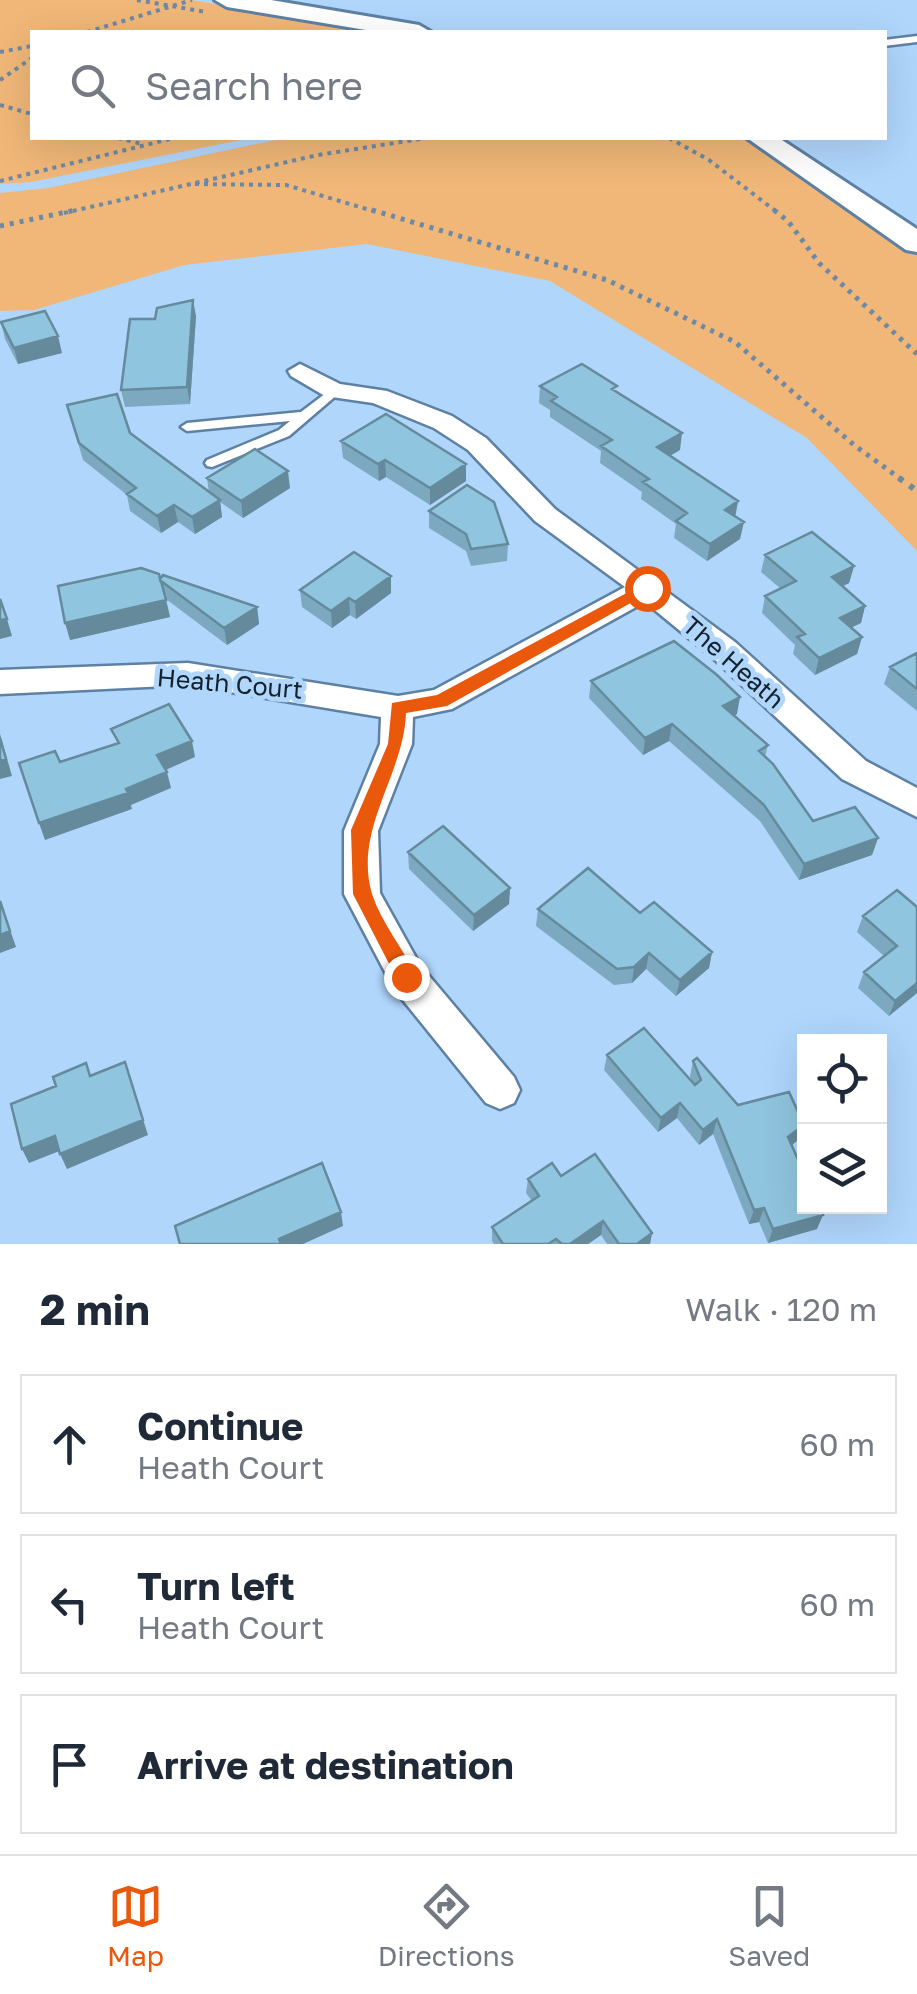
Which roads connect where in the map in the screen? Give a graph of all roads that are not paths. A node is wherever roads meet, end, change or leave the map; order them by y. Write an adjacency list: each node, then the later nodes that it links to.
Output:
1 (227, 0): 2 (street)
2 (407, 30)
3 (917, 39): 4 (lane)
4 (887, 43)
5 (764, 140): 6 (street)
6 (917, 243)
7 (300, 371): 8 (street, The Heath)
8 (334, 390): 9 (lane); 12 (street, The Heath)
9 (304, 416): 10 (lane); 11 (lane)
10 (187, 428)
11 (212, 463)
12 (647, 588): 14 (street, Heath Court); 15 (street, The Heath)
13 (0, 682): 14 (street, Heath Court)
14 (398, 708): 16 (street)
15 (917, 804)
16 (500, 1090)

